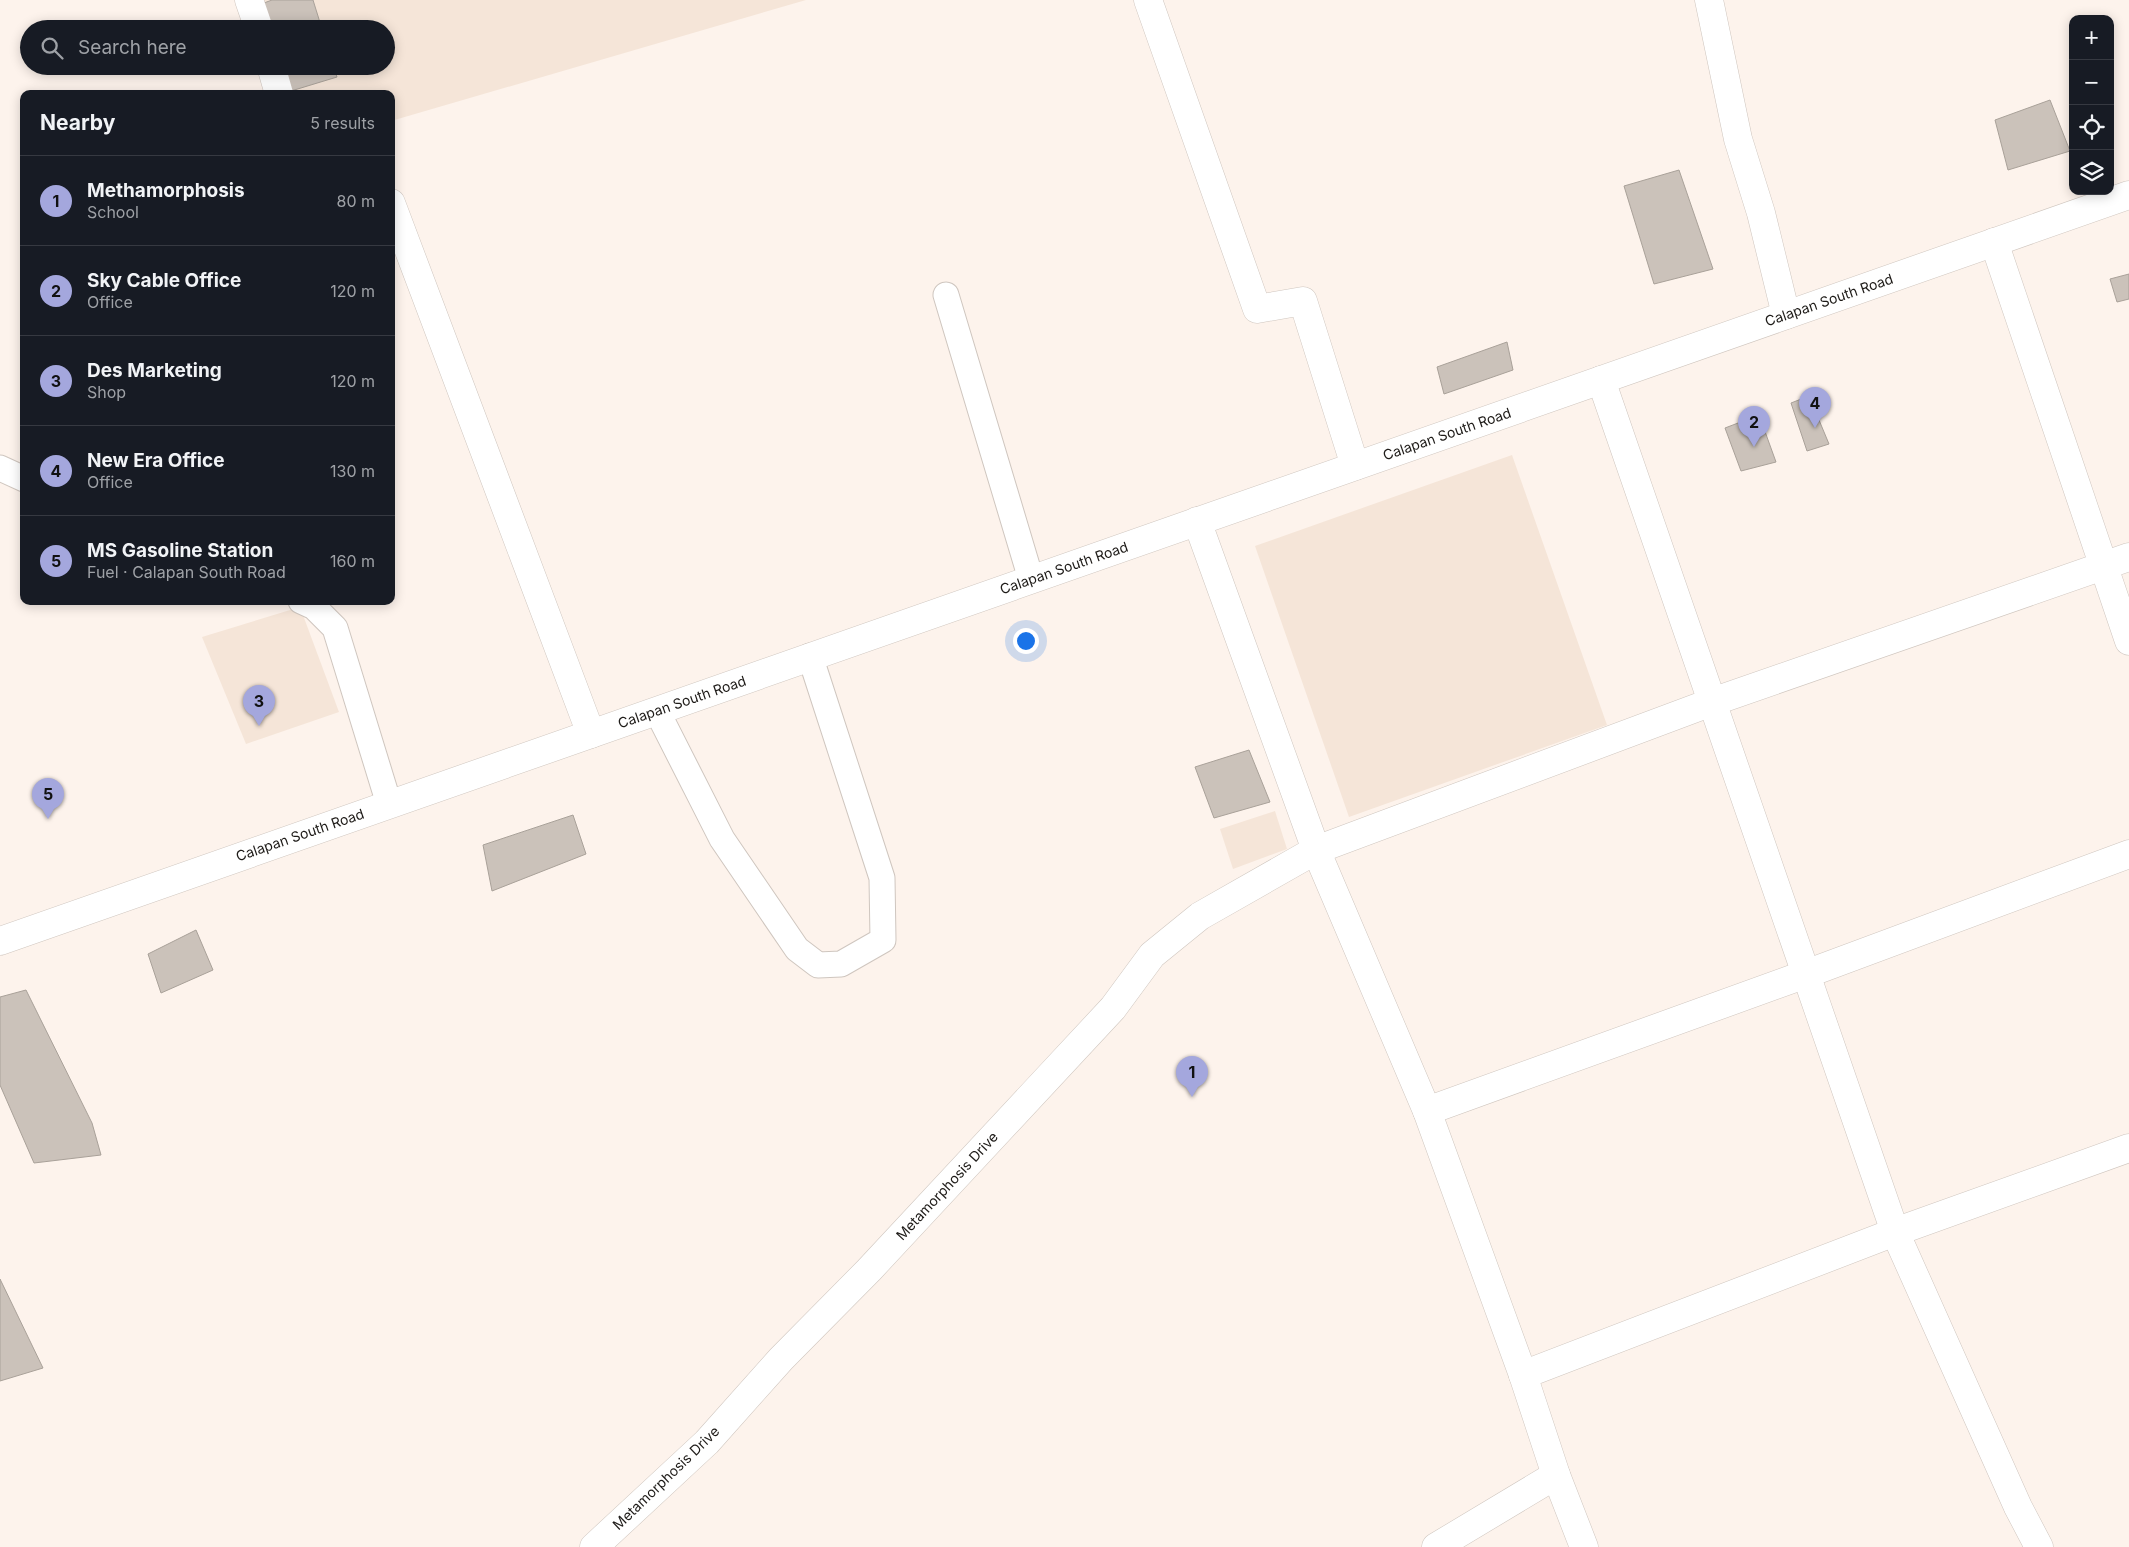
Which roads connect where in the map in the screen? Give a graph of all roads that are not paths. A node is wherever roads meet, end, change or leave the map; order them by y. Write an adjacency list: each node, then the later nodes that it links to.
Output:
1 (249, 0): 4 (main road)
2 (1148, 0): 13 (main road)
3 (1709, 0): 11 (main road)
4 (256, 20)
5 (274, 75): 6 (main road)
6 (278, 90)
7 (2129, 195): 9 (main road, Calapan South Road)
8 (395, 214): 25 (main road)
9 (1994, 242): 11 (main road, Calapan South Road); 18 (main road)
10 (946, 295): 19 (lane)
11 (1786, 315): 12 (main road, Calapan South Road)
12 (1601, 380): 13 (main road, Calapan South Road); 23 (main road)
13 (1355, 466): 16 (main road, Calapan South Road)
14 (0, 468): 15 (lane)
15 (20, 477)
16 (1197, 521): 19 (main road, Calapan South Road); 27 (main road)
17 (2129, 557): 18 (main road, Metamorphosis Drive)
18 (2103, 565): 21 (main road); 23 (main road, Metamorphosis Drive)
19 (1031, 579): 22 (main road, Calapan South Road)
20 (310, 605): 26 (lane)
21 (2129, 640)
22 (810, 656): 24 (main road, Calapan South Road); 24 (lane)
23 (1712, 702): 27 (main road, Metamorphosis Drive); 30 (main road)
24 (657, 710): 25 (main road, Calapan South Road)
25 (591, 734): 26 (main road, Calapan South Road)
26 (388, 804): 29 (main road, Calapan South Road)
27 (1316, 850): 31 (main road); 36 (main road, Metamorphosis Drive)
28 (2129, 854): 30 (main road)
29 (0, 940)
30 (1806, 974): 31 (main road); 33 (main road)
31 (1427, 1110): 34 (main road)
32 (2129, 1148): 33 (main road)
33 (1895, 1232): 34 (main road); 39 (main road)
34 (1523, 1375): 35 (main road)
35 (1556, 1475): 37 (main road); 38 (main road)
36 (594, 1547)
37 (1436, 1547)
38 (1584, 1547)
39 (2039, 1547)

